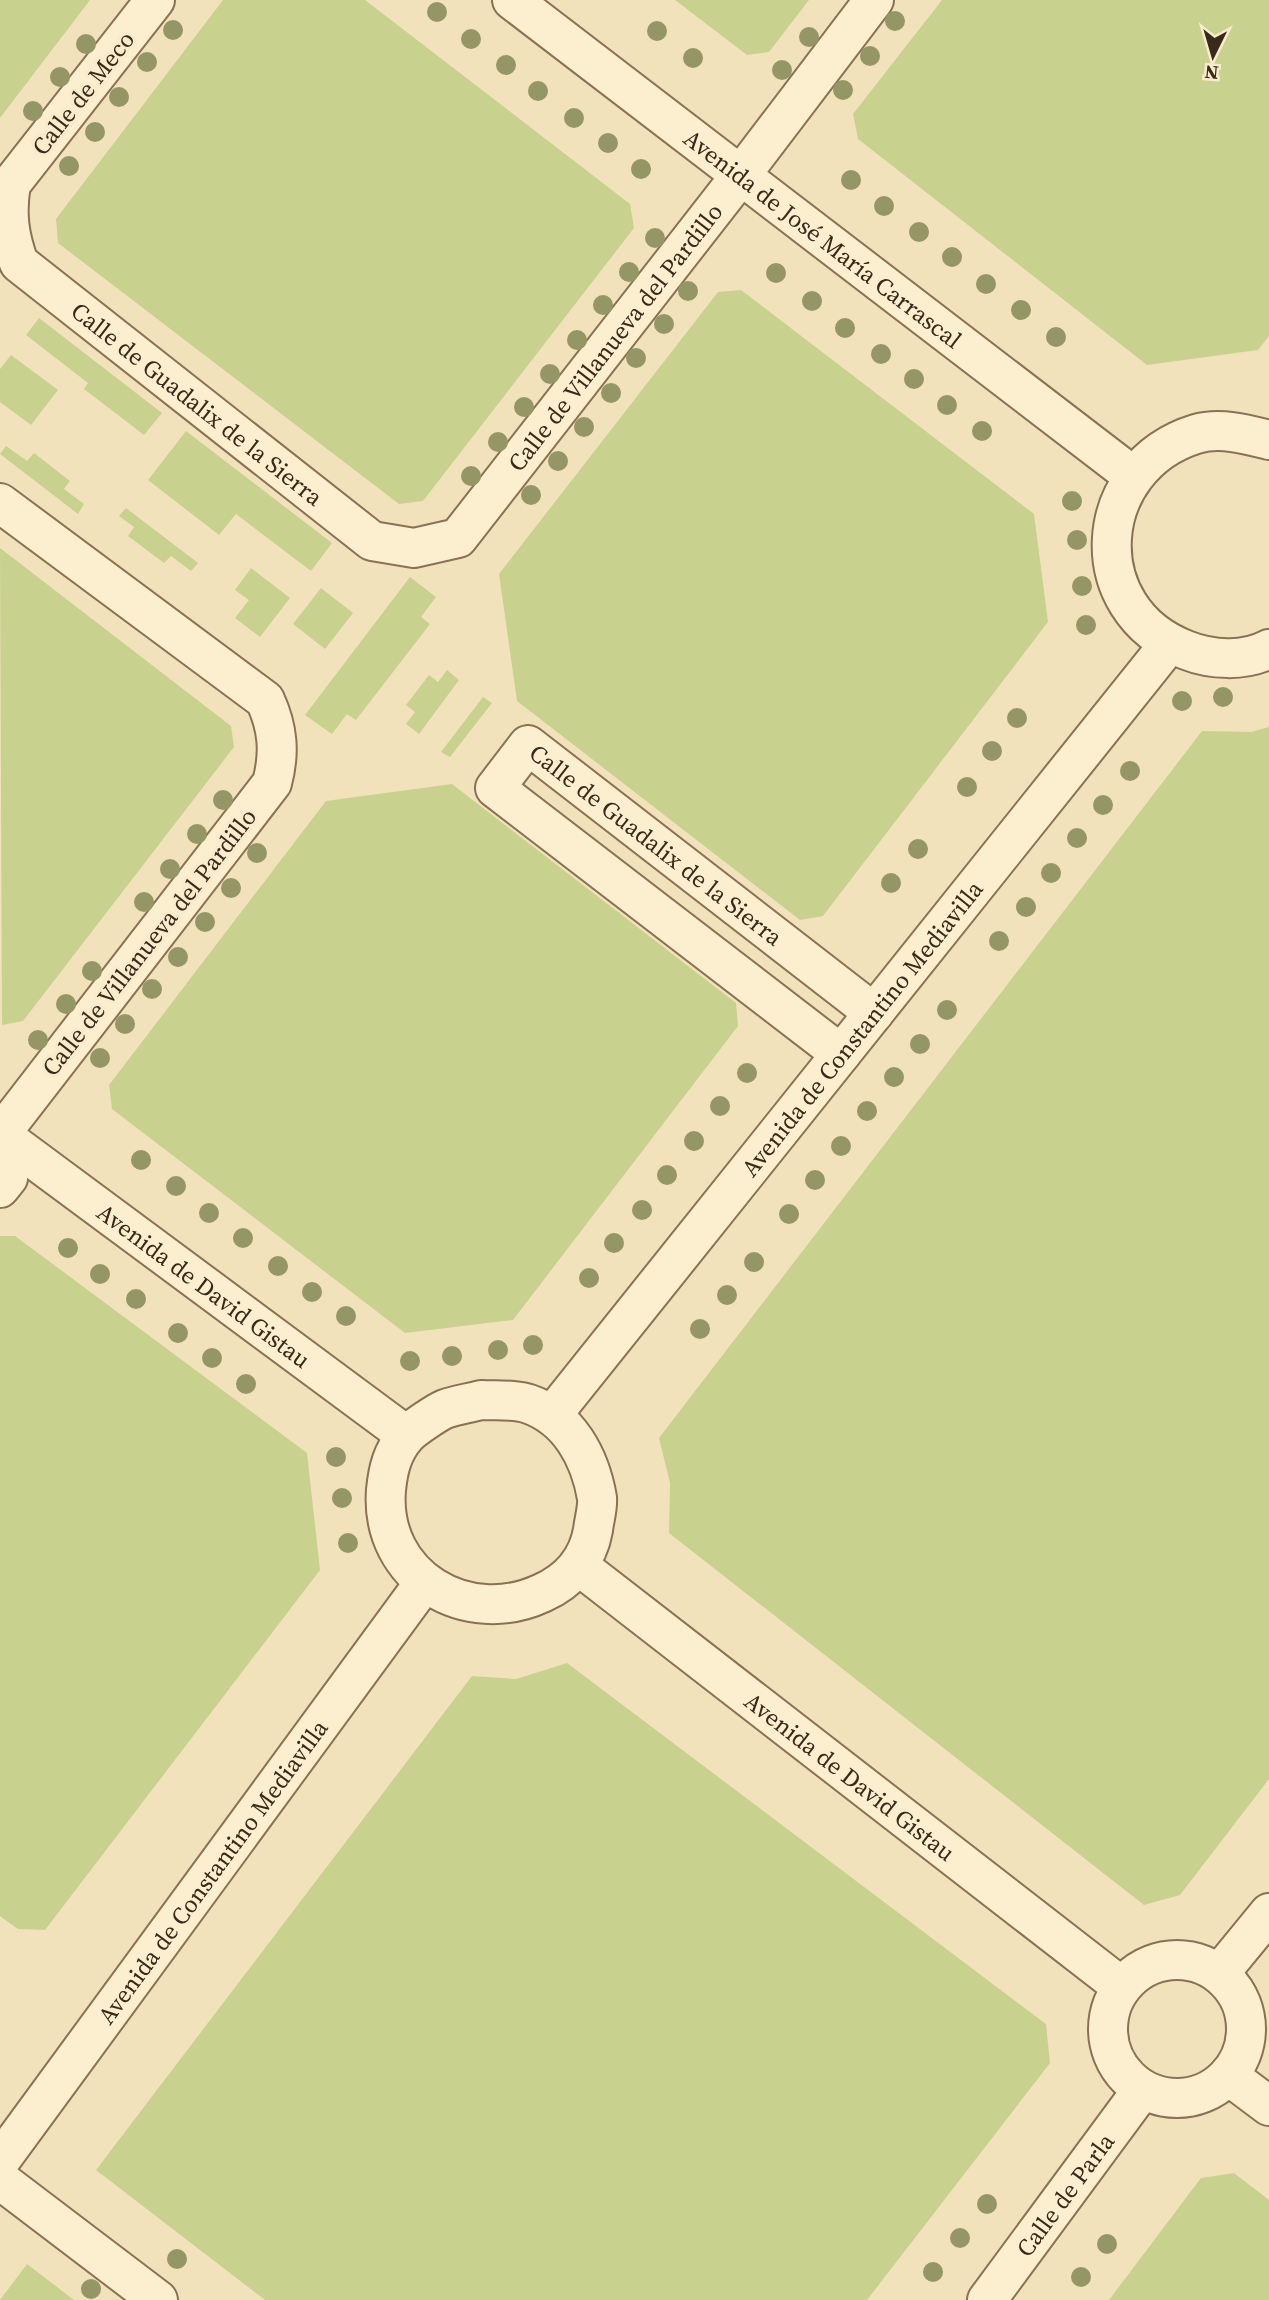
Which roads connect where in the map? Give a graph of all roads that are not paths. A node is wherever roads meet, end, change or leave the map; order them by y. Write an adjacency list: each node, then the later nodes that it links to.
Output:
1 (155, 0): 5 (street, Calle de Meco)
2 (512, 0): 4 (street, Avenida de José María Carrascal)
3 (874, 0): 4 (street, Calle de Villanueva del Pardillo)
4 (741, 175): 7 (street, Avenida de José María Carrascal); 9 (street, Calle de Villanueva del Pardillo)
5 (8, 227): 9 (street, Calle de Guadalix de la Sierra)
6 (1269, 440): 7 (street)
7 (1133, 476): 10 (street)
8 (0, 503): 14 (street, Calle de Villanueva del Pardillo)
9 (414, 548)
10 (1169, 644): 11 (street); 12 (street, Avenida de Constantino Mediavilla)
11 (1269, 649)
12 (874, 1013): 13 (street, Avenida de Constantino Mediavilla); 13 (street, Calle de Guadalix de la Sierra)
13 (841, 1054): 16 (street, Avenida de Constantino Mediavilla)
14 (0, 1135): 15 (street); 17 (street, Avenida de David Gistau)
15 (0, 1188)
16 (552, 1414): 17 (street); 18 (street)
17 (406, 1435): 19 (street)
18 (579, 1566): 19 (street); 22 (street, Avenida de David Gistau)
19 (424, 1583): 26 (street, Avenida de Constantino Mediavilla)
20 (1269, 1913): 21 (street)
21 (1219, 1974): 22 (street); 23 (street)
22 (1122, 1987): 24 (street)
23 (1229, 2076): 24 (street); 25 (street)
24 (1142, 2090): 29 (street, Calle de Parla)
25 (1269, 2106)
26 (0, 2161)
27 (0, 2180): 28 (street)
28 (158, 2300)
29 (987, 2300)

